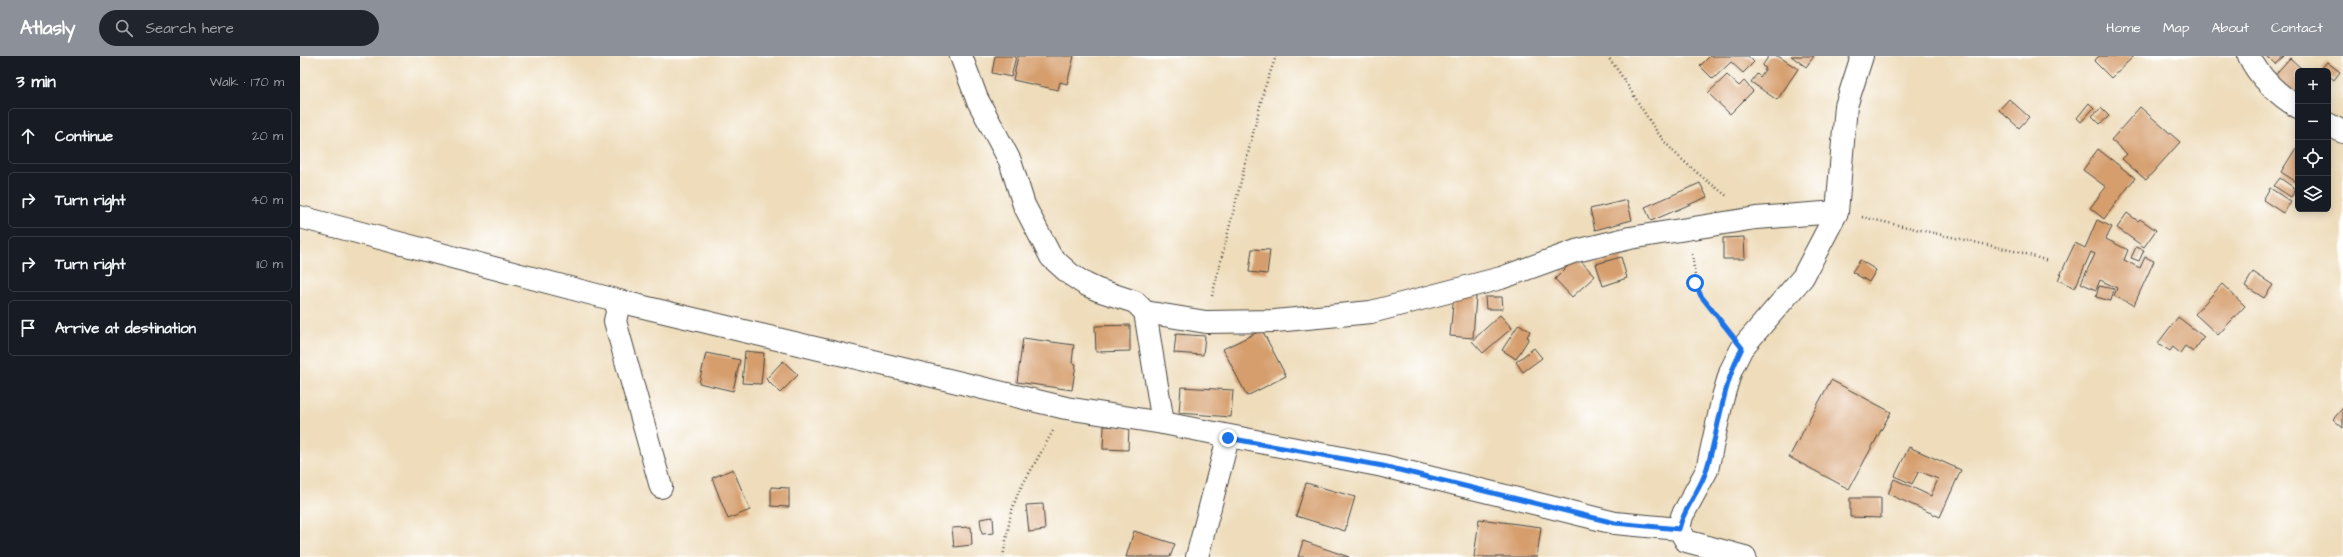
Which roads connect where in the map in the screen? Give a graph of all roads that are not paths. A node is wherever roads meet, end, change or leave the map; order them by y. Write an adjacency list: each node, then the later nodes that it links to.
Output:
1 (960, 56): 10 (street)
2 (1862, 56): 7 (street)
3 (2249, 56): 4 (street)
4 (2295, 105)
5 (2331, 126): 6 (street)
6 (2343, 132)
7 (1837, 212): 10 (street); 14 (street)
8 (300, 217): 9 (street)
9 (627, 303): 11 (street); 13 (street)
10 (1145, 312): 11 (street)
11 (1163, 423): 12 (street)
12 (1228, 438): 14 (street); 15 (street)
13 (661, 487)
14 (1679, 529): 16 (street)
15 (1197, 557)
16 (1745, 557)

